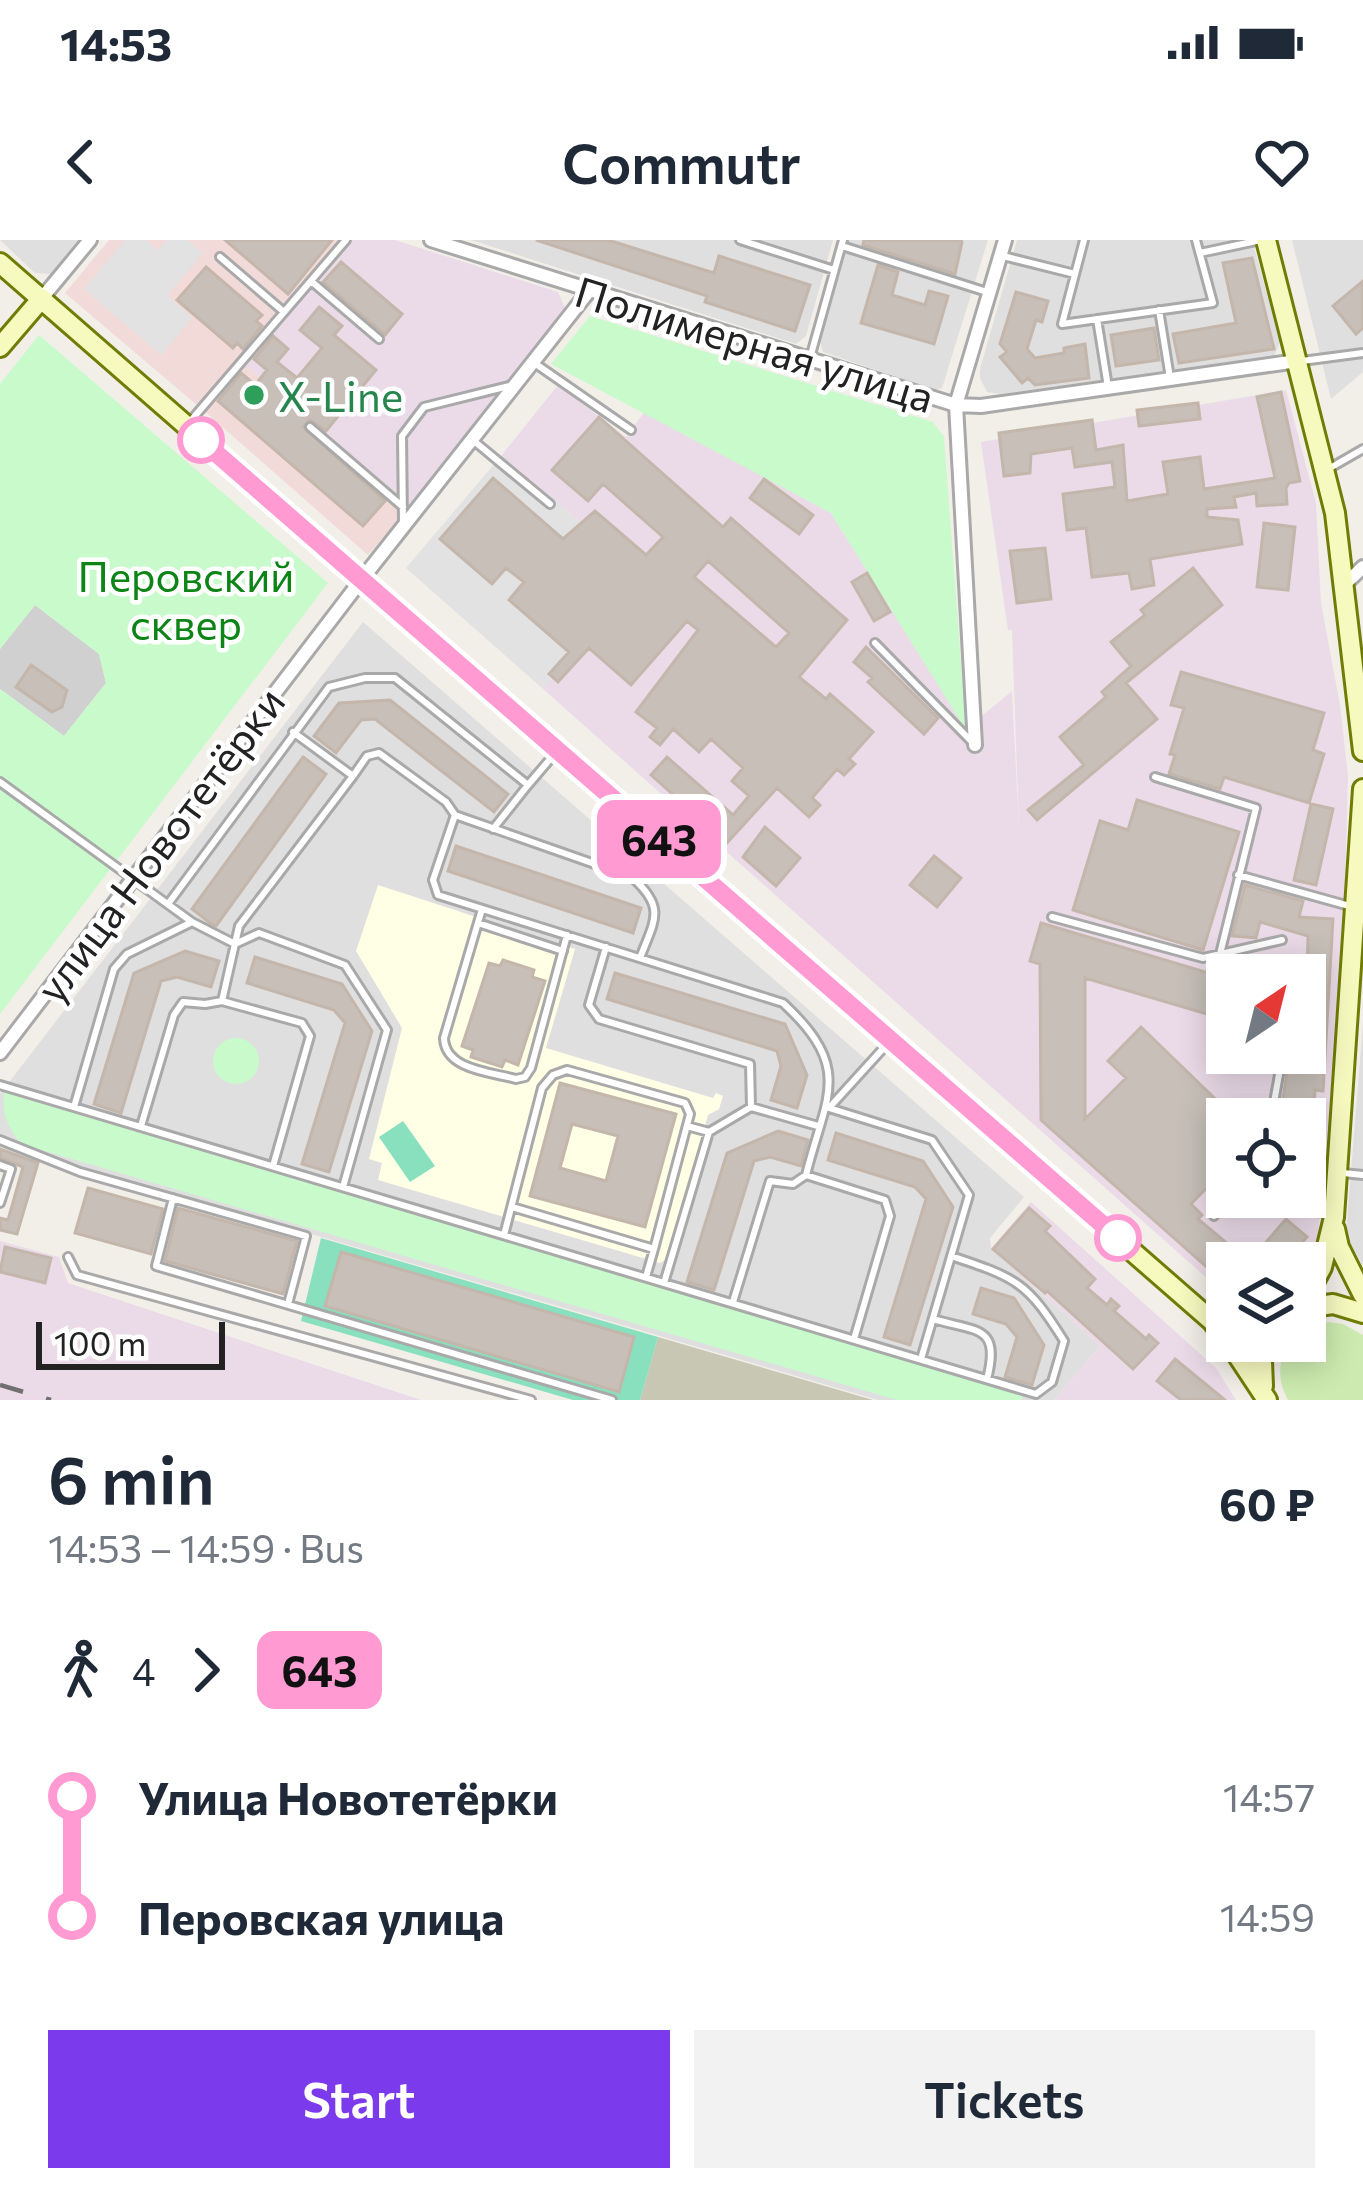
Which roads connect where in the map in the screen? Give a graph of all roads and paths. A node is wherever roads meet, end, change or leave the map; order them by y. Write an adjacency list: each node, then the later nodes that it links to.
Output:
1 (91, 240): 19 (street)
2 (346, 240): 16 (lane)
3 (431, 240): 17 (street, Полимерная улица)
4 (740, 240): 14 (lane)
5 (1005, 240): 11 (street)
6 (1084, 240): 15 (lane)
7 (1196, 240): 10 (lane)
8 (1263, 240): 10 (lane); 27 (main road)
9 (843, 243): 14 (lane); 18 (lane)
10 (1199, 253): 20 (lane)
11 (1000, 256): 15 (lane); 18 (street)
12 (220, 257): 21 (lane)
13 (0, 263): 19 (main road)
14 (835, 270): 26 (lane)
15 (1075, 274): 22 (lane)
16 (310, 280): 21 (lane); 23 (lane)
17 (589, 291): 26 (street, Полимерная улица); 28 (street, улица Новотетёрки)
18 (990, 292): 32 (street)
19 (41, 298): 24 (main road); 33 (main road)
20 (1159, 310): 22 (lane); 29 (lane)
21 (284, 312): 33 (lane)
22 (1096, 319): 31 (lane)
23 (379, 338)
24 (0, 347)
25 (1363, 353): 27 (lane)
26 (809, 361): 32 (street, Полимерная улица)
27 (1297, 361): 29 (street, Полимерная улица); 38 (main road)
28 (533, 362): 30 (street, улица Новотетёрки); 35 (lane)
29 (1170, 380): 31 (street, Полимерная улица)
30 (517, 384): 36 (street, улица Новотетёрки); 40 (lane)
31 (1108, 388): 32 (street, Полимерная улица)
32 (956, 405): 49 (street)
33 (186, 427): 43 (main road)
34 (310, 427): 40 (lane)
35 (631, 430)
36 (472, 440): 39 (lane); 41 (street, улица Новотетёрки)
37 (1363, 449): 38 (lane)
38 (1326, 470): 44 (main road)
39 (550, 504)
40 (404, 508): 41 (lane)
41 (404, 527): 43 (street, улица Новотетёрки)
42 (1363, 567): 44 (street)
43 (362, 579): 50 (main road); 60 (street, улица Новотетёрки)
44 (1346, 584): 45 (main road)
45 (1356, 612): 47 (main road)
46 (875, 643): 49 (lane)
47 (1362, 716): 51 (main road)
48 (293, 732): 52 (lane); 55 (lane); 61 (lane)
49 (975, 745)
50 (558, 750): 55 (lane); 77 (main road)
51 (1363, 751)
52 (353, 776): 57 (lane); 69 (lane)
53 (1155, 777): 59 (lane)
54 (0, 782): 60 (lane)
55 (528, 785): 58 (lane)
56 (1363, 789): 62 (main road)
57 (455, 815): 58 (lane); 63 (lane)
58 (493, 829): 75 (lane)
59 (1238, 875): 62 (lane); 73 (lane)
60 (132, 878): 61 (lane); 78 (street, улица Новотетёрки)
61 (168, 904): 65 (lane)
62 (1356, 908): 72 (main road)
63 (482, 909): 66 (lane); 67 (lane)
64 (1052, 917): 74 (lane)
65 (192, 922): 69 (lane); 80 (lane)
66 (478, 923): 71 (lane); 71 (lane)
67 (567, 935): 70 (lane); 71 (lane)
68 (1282, 940): 73 (lane)
69 (235, 944): 76 (lane); 93 (lane)
70 (606, 947): 75 (lane); 81 (lane)
71 (563, 951)
72 (1358, 951): 90 (main road)
73 (1220, 954)
74 (1206, 957)
75 (640, 958): 82 (lane)
76 (222, 1000): 83 (lane); 89 (lane)
77 (890, 1040): 82 (lane); 110 (main road)
78 (0, 1053)
79 (0, 1084): 80 (lane)
80 (74, 1107): 83 (lane)
81 (752, 1107): 85 (lane); 86 (lane)
82 (829, 1108): 85 (lane); 102 (lane)
83 (141, 1126): 89 (lane)
84 (687, 1126): 86 (lane); 96 (lane); 100 (lane)
85 (818, 1126): 92 (lane)
86 (709, 1132): 105 (lane)
87 (0, 1140): 94 (lane)
88 (0, 1165): 95 (lane)
89 (273, 1166): 93 (lane)
90 (1337, 1172): 91 (lane); 98 (main road)
91 (1363, 1174)
92 (806, 1175): 107 (lane); 113 (lane)
93 (343, 1187): 99 (lane)
94 (173, 1198): 108 (lane); 108 (lane)
95 (0, 1203)
96 (512, 1207): 99 (lane); 100 (lane)
97 (1326, 1214): 98 (lane)
98 (1334, 1215): 101 (main road); 106 (main road)
99 (504, 1235): 104 (lane)
100 (654, 1249): 104 (lane)
101 (1326, 1250)
102 (951, 1256): 112 (lane); 119 (lane)
103 (68, 1257): 121 (lane)
104 (646, 1277): 105 (lane)
105 (664, 1283): 107 (lane)
106 (1363, 1295)
107 (732, 1303): 113 (lane)
108 (288, 1304): 118 (lane)
109 (1326, 1305): 111 (main road)
110 (1206, 1312)
111 (1363, 1313)
112 (933, 1319): 114 (lane); 117 (lane)
113 (854, 1339): 114 (lane)
114 (920, 1359): 117 (lane)
115 (1242, 1362): 120 (main road)
116 (1262, 1362): 120 (main road)
117 (988, 1379): 119 (lane)
118 (577, 1390): 122 (lane); 123 (lane)
119 (1033, 1397)
120 (1266, 1398)
121 (531, 1400)
122 (573, 1400)
123 (612, 1400)

